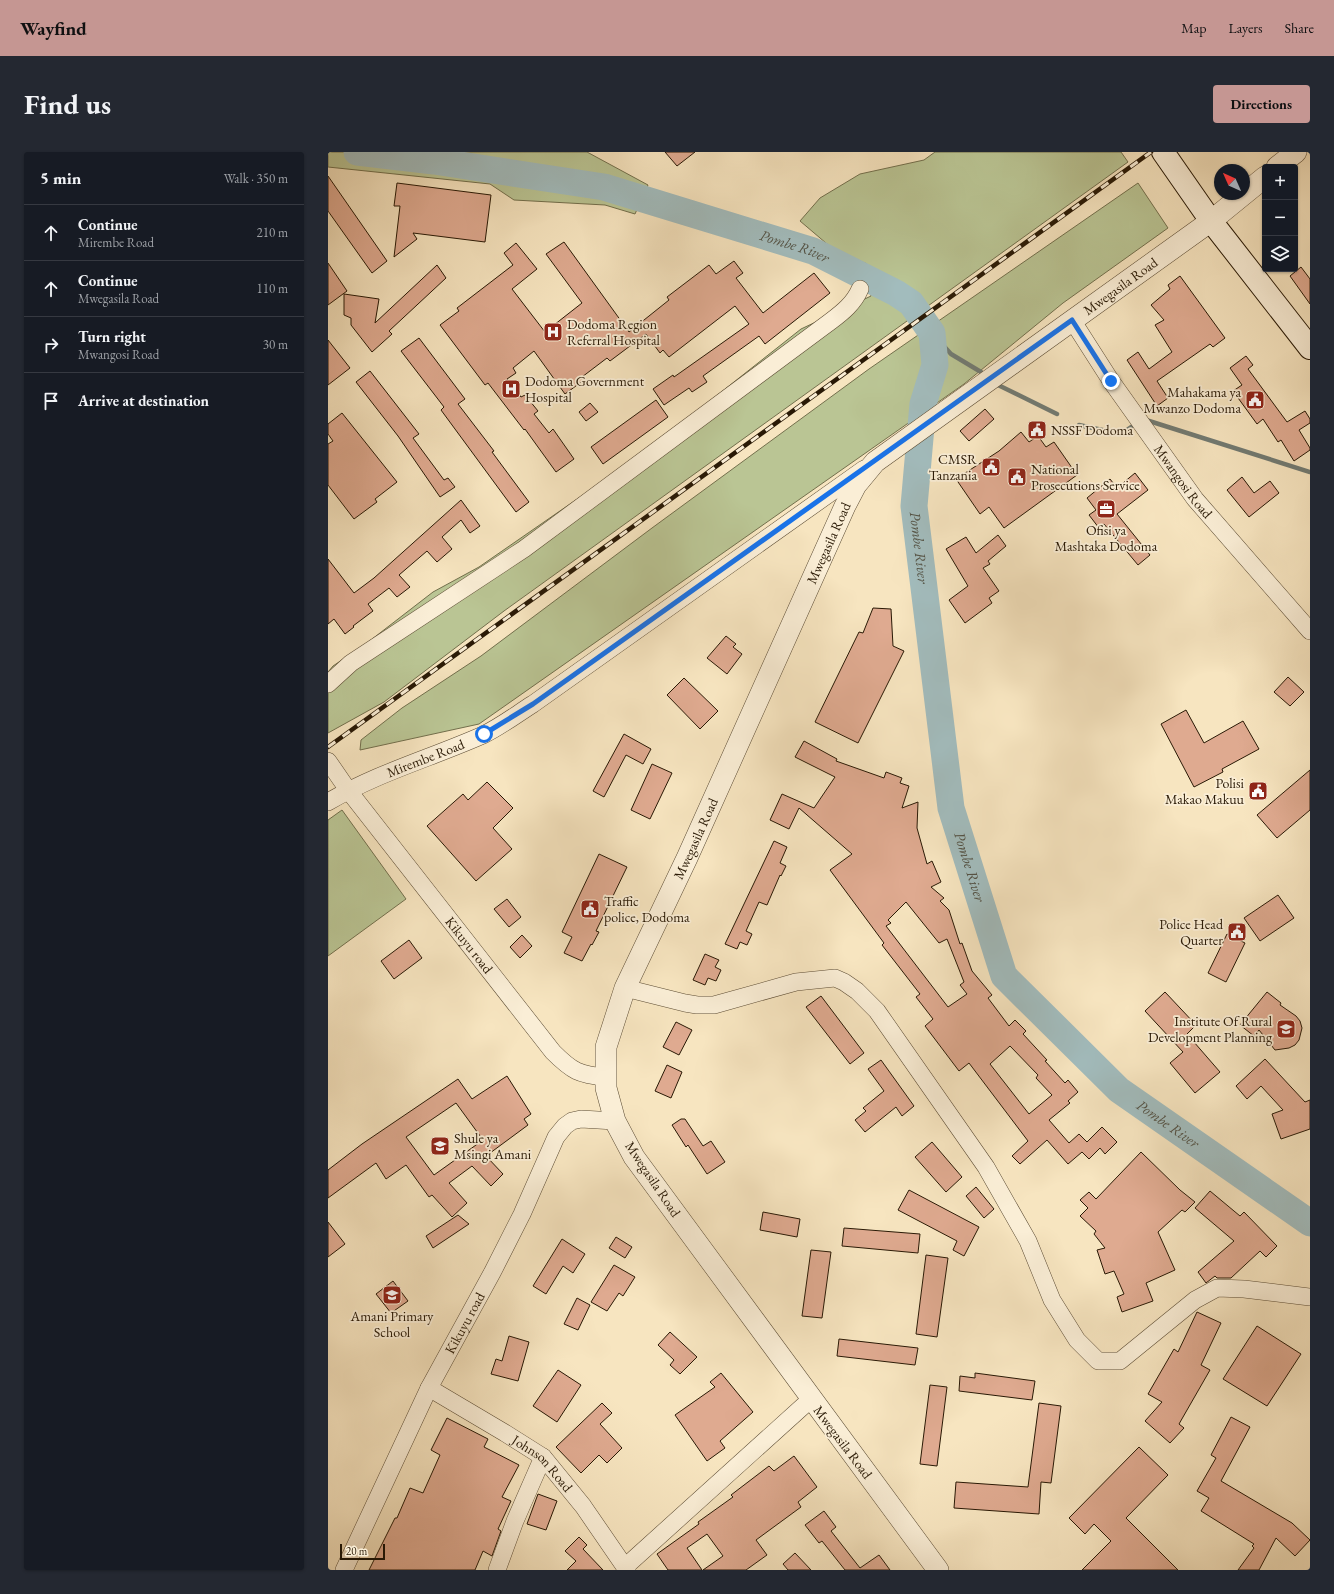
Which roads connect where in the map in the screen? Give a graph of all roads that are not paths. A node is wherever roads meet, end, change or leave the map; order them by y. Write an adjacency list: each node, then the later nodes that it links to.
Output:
1 (1163, 152): 5 (main road)
2 (1296, 152): 3 (street)
3 (1281, 164)
4 (1262, 179): 5 (street, Mwegasila Road)
5 (1211, 221): 7 (street, Mwegasila Road); 8 (main road)
6 (860, 289): 11 (street)
7 (1072, 320): 9 (street, Mwegasila Road); 10 (street, Mwangosi Road)
8 (1310, 348)
9 (875, 462): 13 (street, Mirembe Road); 15 (street, Mwegasila Road)
10 (1310, 631)
11 (328, 684)
12 (328, 761): 13 (street, Kikuyu road)
13 (348, 790): 14 (street, Mirembe Road); 16 (street, Kikuyu road)
14 (328, 802)
15 (625, 988): 16 (street, Mwegasila Road); 18 (street)
16 (606, 1077): 17 (street, Mwegasila Road)
17 (615, 1121): 19 (street, Kikuyu road); 20 (street, Mwegasila Road)
18 (1310, 1297)
19 (429, 1388): 21 (street, Johnson Road); 23 (street, Kikuyu road)
20 (811, 1399): 22 (street); 25 (street, Mwegasila Road)
21 (543, 1457): 22 (street, Johnson Road); 24 (street)
22 (626, 1569)
23 (344, 1570)
24 (497, 1570)
25 (938, 1570)

